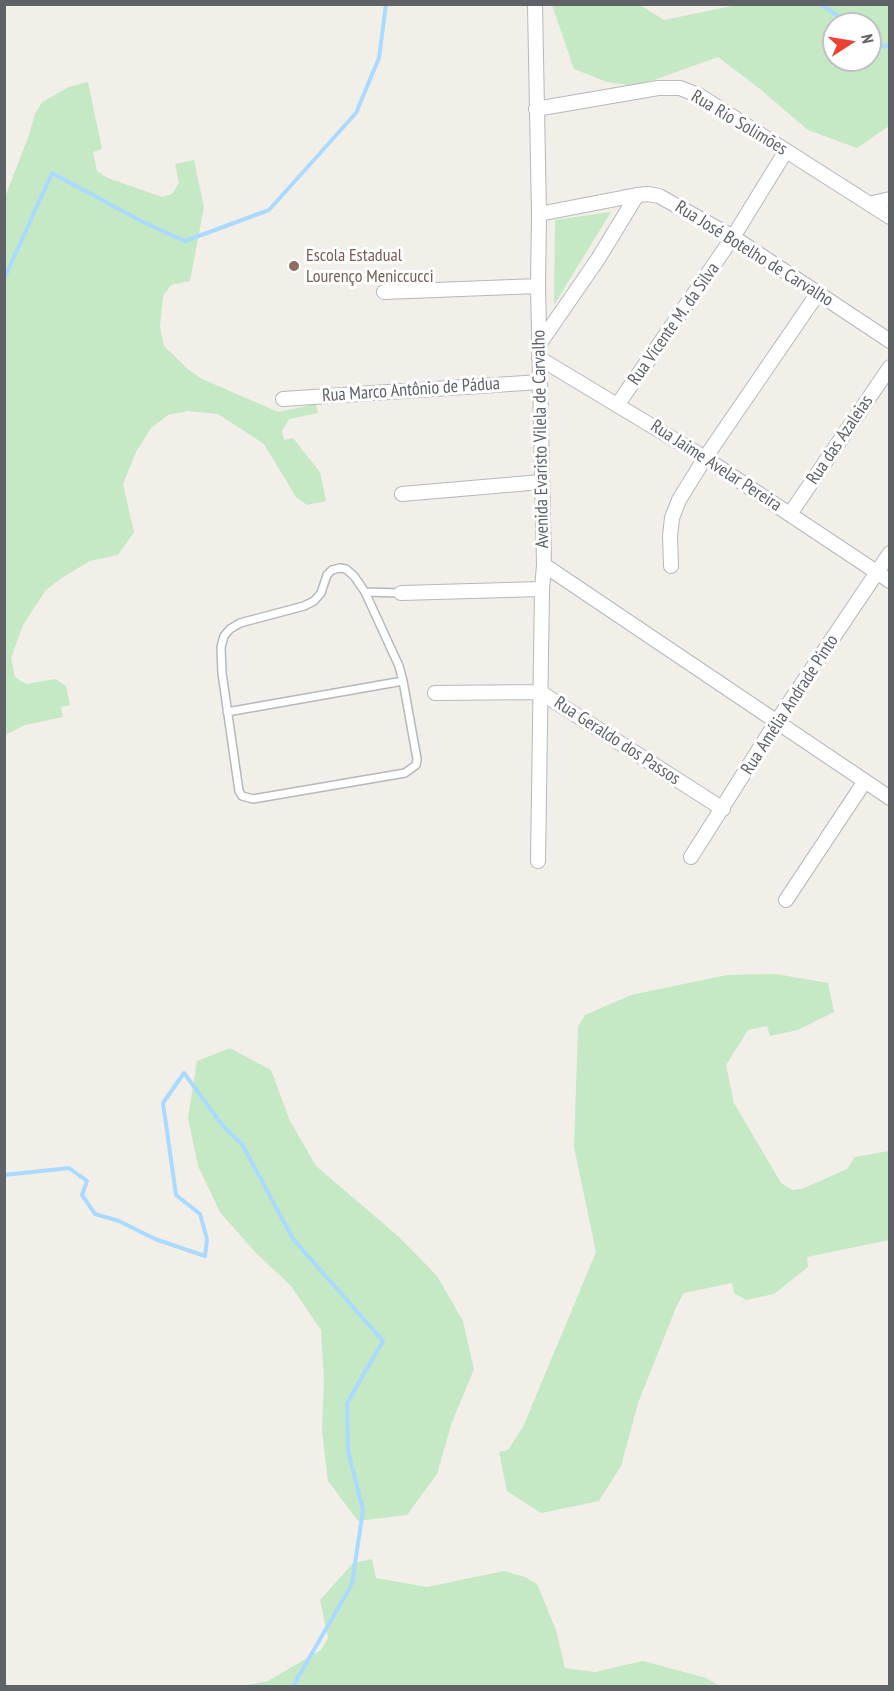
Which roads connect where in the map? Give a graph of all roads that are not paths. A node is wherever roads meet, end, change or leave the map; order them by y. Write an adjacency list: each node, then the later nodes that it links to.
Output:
1 (535, 4): 2 (street, Avenida Evaristo Vilela de Carvalho)
2 (536, 109): 3 (street, Rua Rio Solimões); 7 (street, Avenida Evaristo Vilela de Carvalho)
3 (786, 151): 6 (street, Rua Rio Solimões); 9 (street, Rua Vicente M. da Silva)
4 (637, 195): 7 (street, Rua José Botelho de Carvalho); 9 (street, Rua José Botelho de Carvalho); 14 (street)
5 (890, 199): 6 (street)
6 (869, 204): 8 (street, Rua Rio Solimões)
7 (539, 214): 10 (street, Avenida Evaristo Vilela de Carvalho)
8 (890, 217)
9 (733, 237): 12 (street, Rua José Botelho de Carvalho); 19 (street, Rua Vicente M. da Silva)
10 (538, 286): 11 (street); 14 (street, Avenida Evaristo Vilela de Carvalho)
11 (384, 292)
12 (818, 293): 13 (street, Rua José Botelho de Carvalho); 20 (street)
13 (890, 341)
14 (540, 343): 15 (street, Avenida Evaristo Vilela de Carvalho)
15 (539, 358): 17 (street, Avenida Evaristo Vilela de Carvalho); 19 (street, Rua Jaime Avelar Pereira)
16 (890, 367): 23 (street, Rua das Azaleias)
17 (540, 382): 18 (street, Rua Marco Antônio de Pádua); 21 (street, Avenida Evaristo Vilela de Carvalho)
18 (283, 399)
19 (618, 404): 20 (street, Rua Jaime Avelar Pereira)
20 (705, 458): 23 (street, Rua Jaime Avelar Pereira); 26 (street)
21 (541, 482): 22 (street); 25 (street, Avenida Evaristo Vilela de Carvalho)
22 (402, 494)
23 (790, 513): 27 (street, Rua Jaime Avelar Pereira)
24 (890, 553): 27 (street, Rua Amélia Andrade Pinto)
25 (544, 565): 29 (street); 36 (street, Avenida Evaristo Vilela de Carvalho)
26 (671, 566)
27 (877, 572): 28 (street, Rua Jaime Avelar Pereira); 36 (street, Rua Amélia Andrade Pinto)
28 (890, 581)
29 (542, 589): 31 (street); 33 (street)
30 (365, 592): 31 (lane); 32 (lane); 35 (lane)
31 (401, 593)
32 (404, 681): 35 (lane); 35 (lane)
33 (540, 692): 34 (street, Rua Geraldo dos Passos); 39 (street, Rua Geraldo dos Passos); 41 (street)
34 (435, 693)
35 (227, 712)
36 (777, 721): 37 (street, Avenida Evaristo Vilela de Carvalho); 39 (street, Rua Amélia Andrade Pinto)
37 (865, 781): 38 (street, Avenida Evaristo Vilela de Carvalho); 42 (street)
38 (890, 798)
39 (723, 809): 40 (street, Rua Amélia Andrade Pinto)
40 (691, 857)
41 (538, 861)
42 (786, 900)

